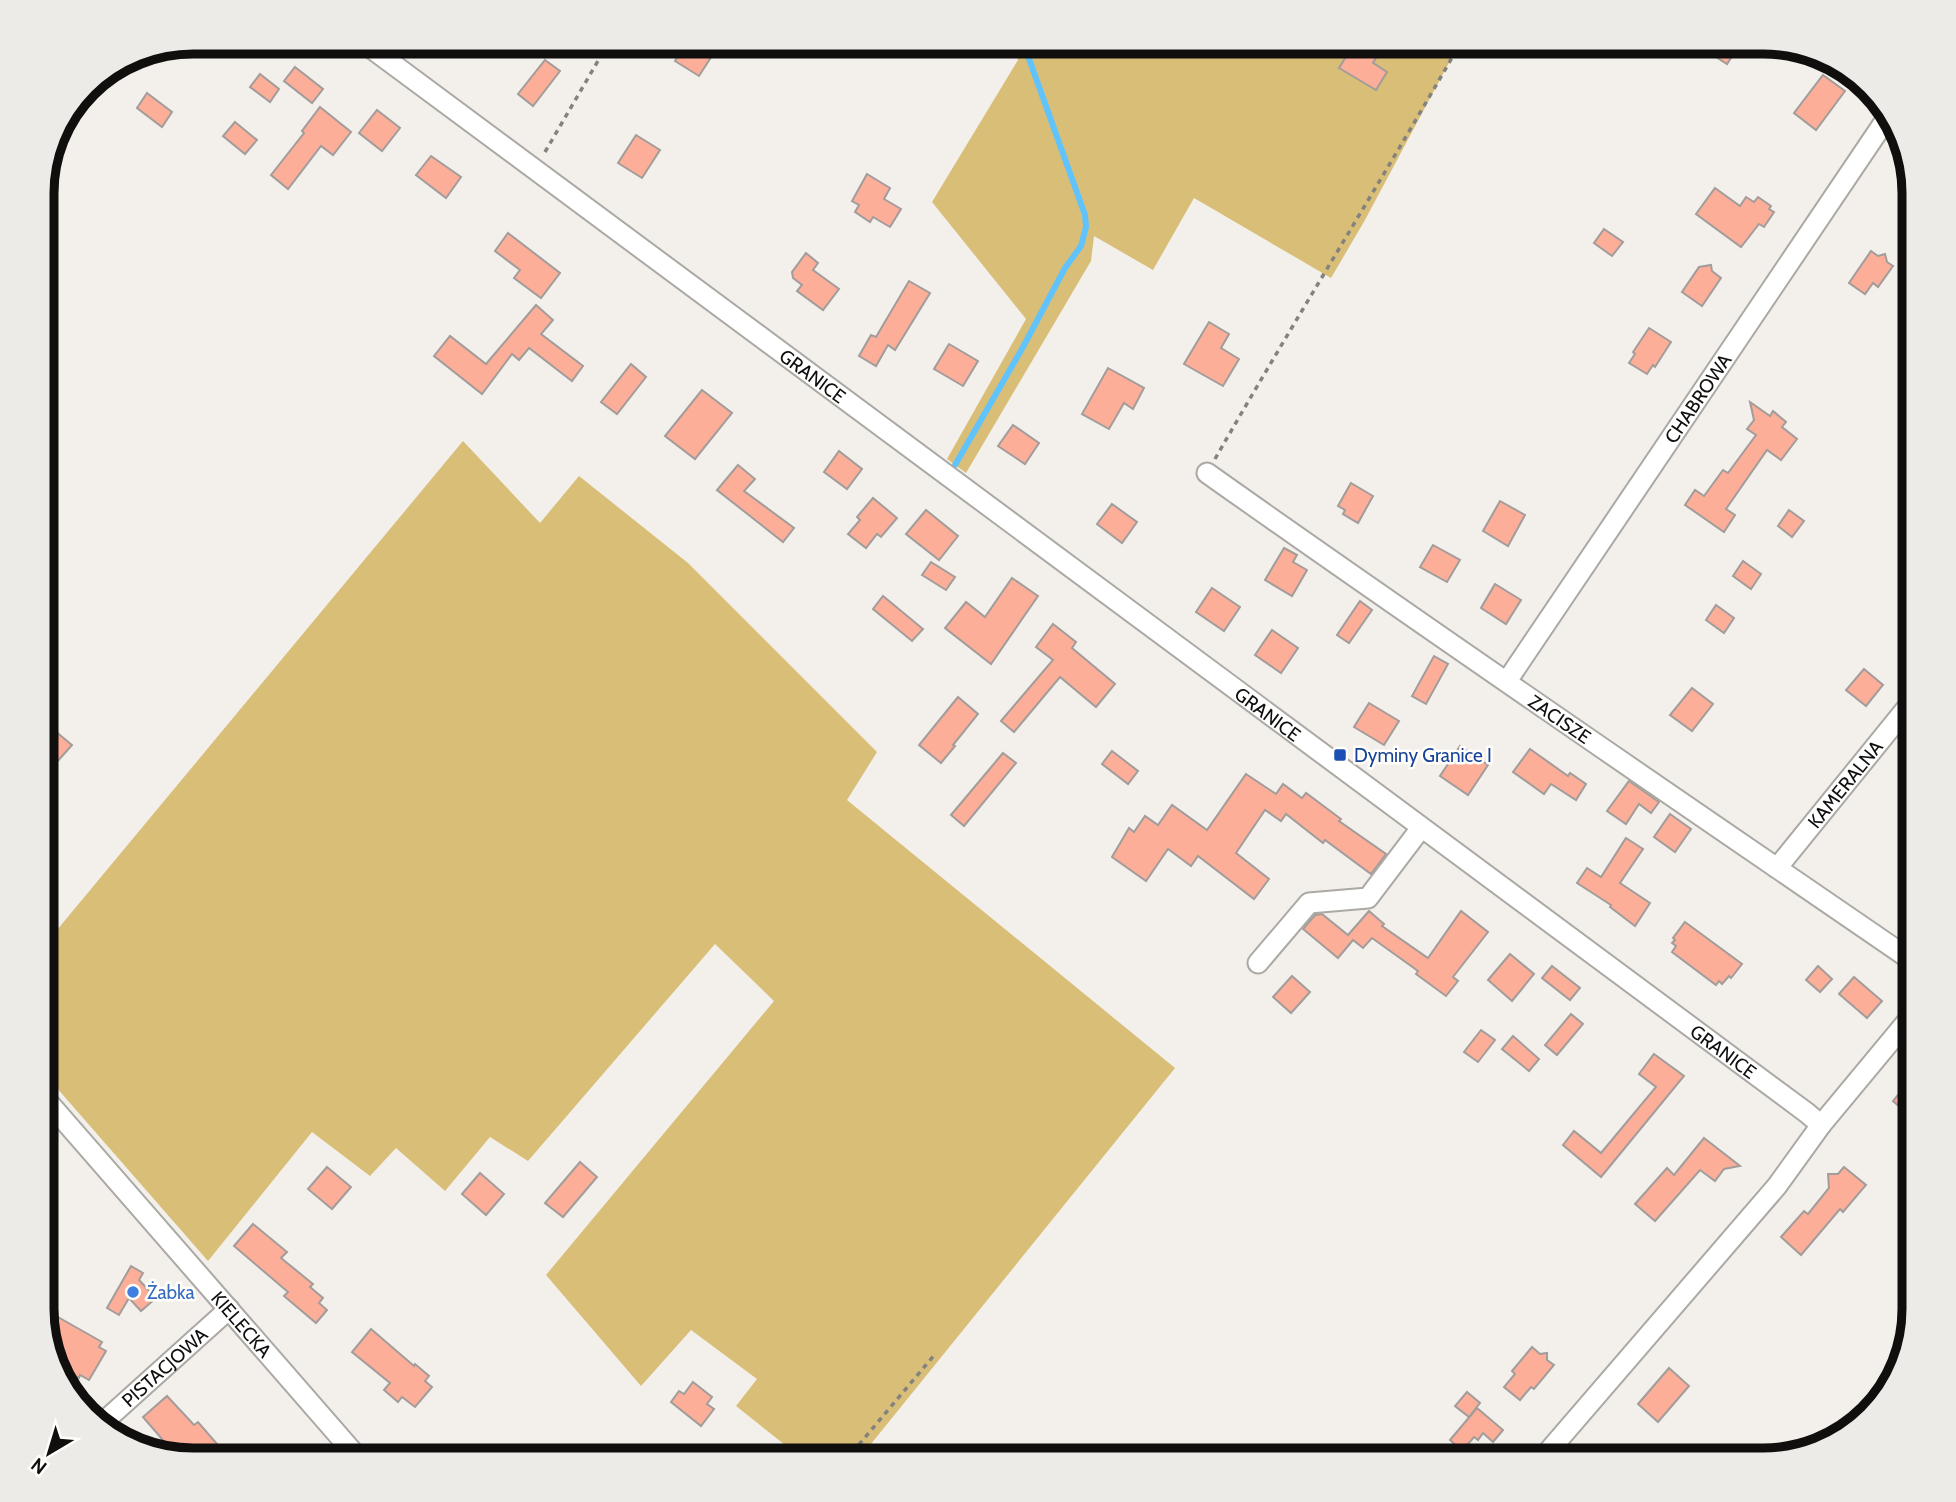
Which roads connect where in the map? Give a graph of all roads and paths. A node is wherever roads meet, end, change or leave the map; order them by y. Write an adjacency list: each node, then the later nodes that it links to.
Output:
1 (379, 54): 5 (street, GRANICE)
2 (602, 54): 5 (path)
3 (1454, 54): 6 (path)
4 (1883, 125): 7 (street, CHABROWA)
5 (535, 169): 9 (street, GRANICE)
6 (1207, 473): 7 (street, ZACISZE)
7 (1507, 681): 10 (street, ZACISZE)
8 (1902, 714): 10 (street, KAMERALNA)
9 (1421, 828): 12 (street); 15 (street, GRANICE)
10 (1777, 867): 11 (street, ZACISZE)
11 (1902, 954)
12 (1258, 963)
13 (1902, 1027): 15 (street)
14 (55, 1110): 16 (street, KIELECKA)
15 (1821, 1125): 21 (street)
16 (229, 1309): 18 (street, PISTACJOWA); 19 (street, KIELECKA)
17 (936, 1353): 20 (path)
18 (108, 1418)
19 (350, 1448)
20 (856, 1448)
21 (1551, 1448)

